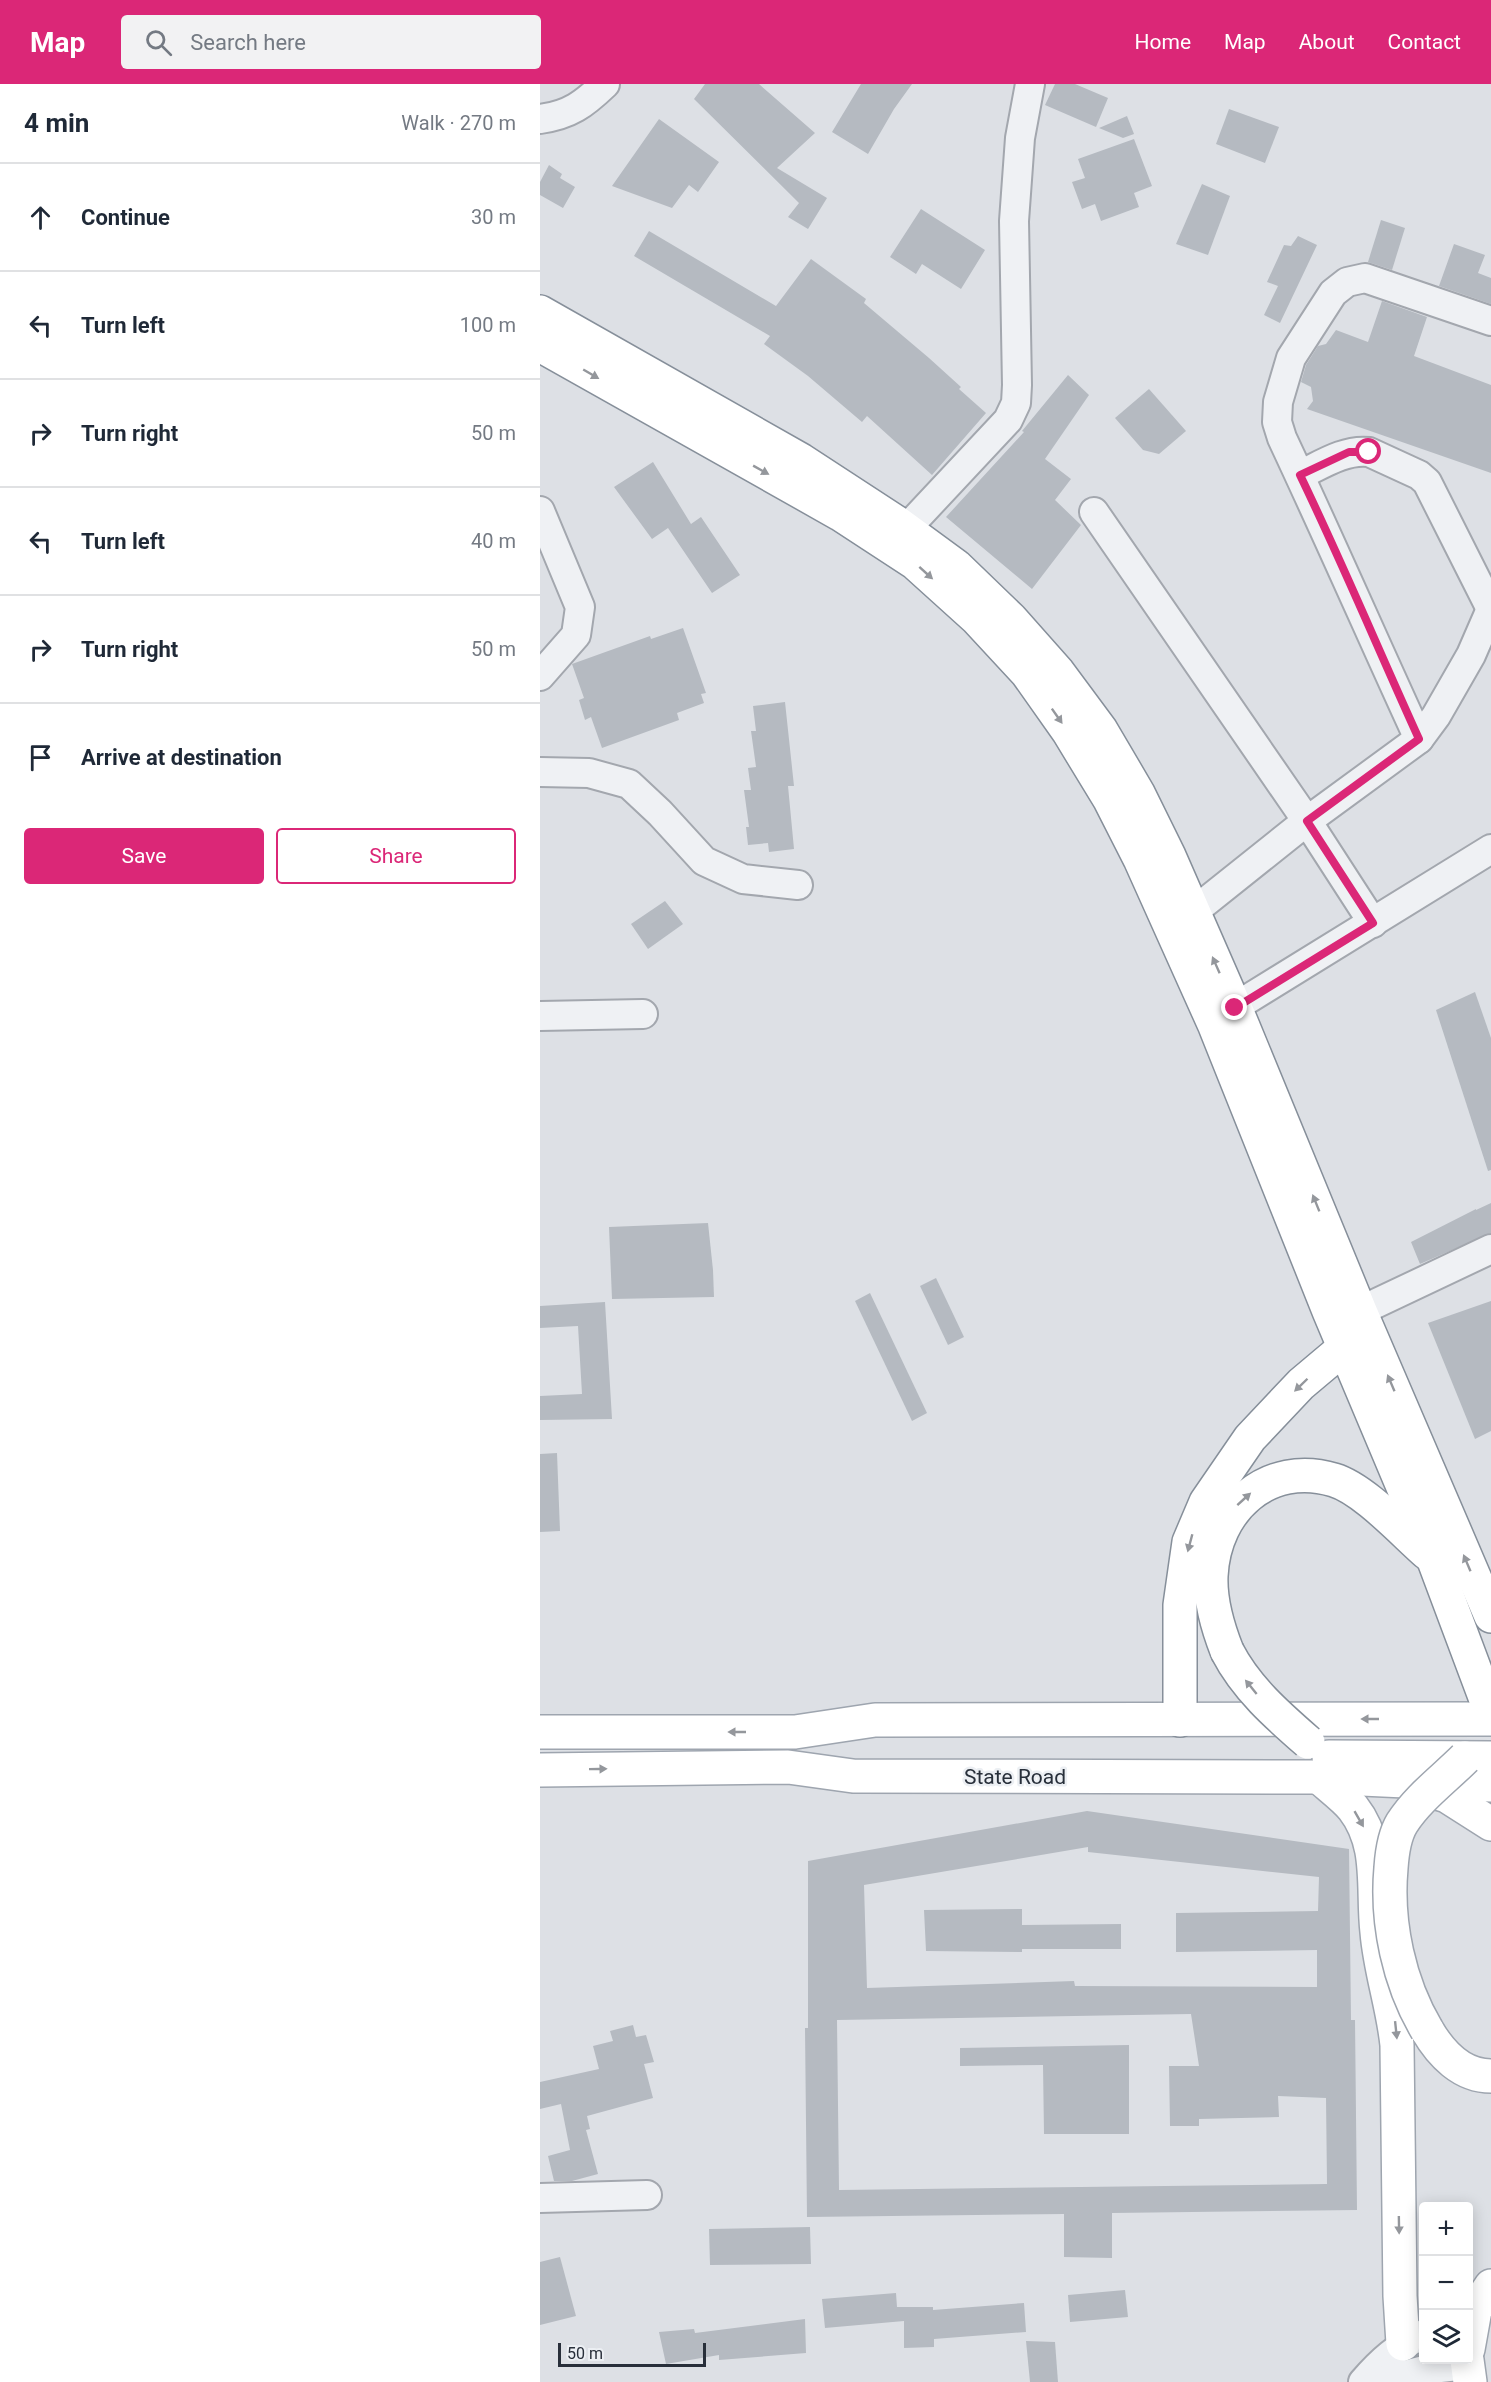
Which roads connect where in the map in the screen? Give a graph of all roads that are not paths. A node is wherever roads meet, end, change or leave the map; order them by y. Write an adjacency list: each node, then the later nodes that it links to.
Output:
1 (605, 84): 3 (street)
2 (1030, 84): 10 (street)
3 (549, 118)
4 (540, 312): 10 (main road)
5 (1491, 321): 7 (street)
6 (540, 345): 25 (main road, one-way to 25)
7 (1300, 475): 11 (street); 13 (street)
8 (540, 511): 12 (street)
9 (1094, 512): 15 (street)
10 (906, 529): 18 (main road)
11 (1491, 609): 13 (street)
12 (540, 676)
13 (1419, 739): 15 (street)
14 (540, 772): 17 (street)
15 (1307, 821): 18 (street); 19 (street)
16 (1491, 849): 19 (street)
17 (798, 885)
18 (1192, 912): 20 (main road, one-way to 18)
19 (1373, 923): 20 (street)
20 (1235, 1008): 24 (main road, one-way to 20)
21 (642, 1014): 22 (street)
22 (540, 1016)
23 (1491, 1249): 24 (street)
24 (1360, 1311): 27 (main road, one-way to 24)
25 (1345, 1347): 26 (main road); 30 (main road, one-way to 30)
26 (1433, 1558): 28 (main road); 34 (main road, one-way to 26, bridge)
27 (1491, 1614)
28 (1491, 1713)
29 (1491, 1719): 30 (main road, one-way to 30)
30 (1180, 1720): 32 (main road)
31 (540, 1732): 32 (main road, one-way to 31)
32 (795, 1732): 35 (main road)
33 (1491, 1739): 34 (main road)
34 (1308, 1742): 35 (main road)
35 (1094, 1748): 36 (main road); 37 (main road)
36 (1478, 1758): 43 (main road, bridge)
37 (788, 1767): 38 (main road, State Road, one-way to 37); 39 (main road, State Road)
38 (540, 1770)
39 (1319, 1777): 40 (main road, State Road); 48 (main road, one-way to 48)
40 (1397, 1781): 41 (main road, State Road); 42 (main road)
41 (1491, 1785)
42 (1491, 1824)
43 (1491, 2076)
44 (647, 2195): 45 (street)
45 (540, 2198)
46 (1478, 2303): 47 (main road)
47 (1473, 2334)
48 (1413, 2339): 50 (street)
49 (1468, 2364): 51 (street)
50 (1363, 2382)
51 (1378, 2382)

